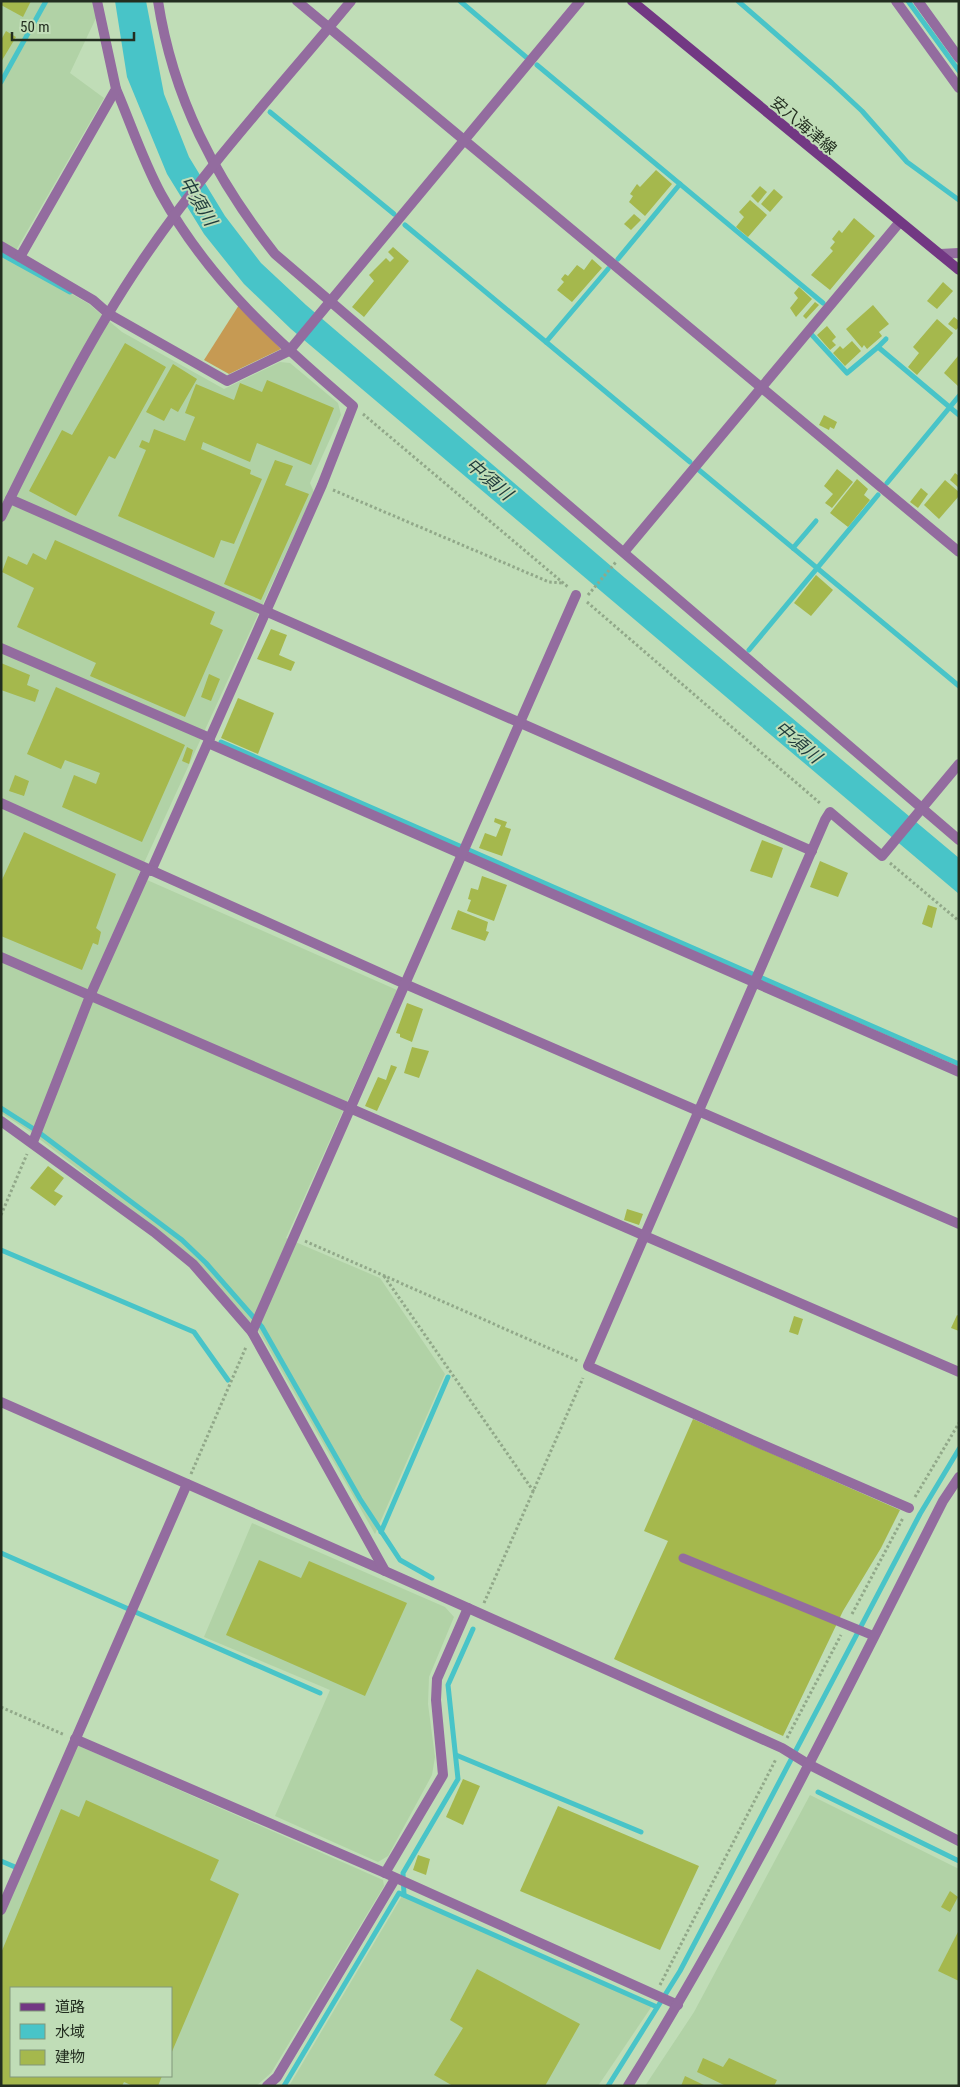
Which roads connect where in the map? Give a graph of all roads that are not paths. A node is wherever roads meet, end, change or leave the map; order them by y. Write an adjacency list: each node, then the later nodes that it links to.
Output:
1 (97, 1): 12 (street)
2 (158, 1): 14 (street)
3 (297, 1): 9 (street)
4 (351, 1): 9 (street)
5 (580, 1): 13 (street)
6 (632, 1): 16 (main road, 安八海津線)
7 (896, 1): 11 (street)
8 (918, 1): 10 (street)
9 (329, 28): 13 (street); 14 (street)
10 (959, 58)
11 (959, 88)
12 (116, 89): 15 (street); 20 (street)
13 (464, 141): 22 (street); 25 (street)
14 (212, 167): 15 (street); 22 (street)
15 (176, 213): 23 (street); 24 (street)
16 (899, 223): 19 (main road, 安八海津線); 25 (street)
17 (1, 246): 20 (street)
18 (959, 253): 19 (street)
19 (940, 254): 21 (main road, 安八海津線)
20 (20, 257): 23 (street)
21 (959, 270)
22 (327, 306): 24 (street); 28 (street)
23 (109, 314): 24 (street); 26 (street)
24 (291, 348): 31 (street)
25 (760, 386): 28 (street); 29 (street)
26 (10, 499): 27 (street); 31 (street)
27 (1, 517)
28 (624, 552): 37 (street)
29 (959, 552)
30 (576, 595): 33 (street)
31 (265, 612): 33 (street); 34 (street)
32 (1, 648): 34 (street)
33 (520, 724): 39 (street); 40 (street)
34 (209, 740): 40 (street); 41 (street)
35 (959, 764): 37 (street)
36 (1, 803): 41 (street)
37 (919, 812): 38 (street); 39 (street)
38 (959, 840)
39 (812, 851): 44 (street)
40 (463, 855): 43 (street); 44 (street)
41 (149, 870): 43 (street); 45 (street)
42 (1, 957): 45 (street)
43 (406, 984): 47 (street); 48 (street)
44 (754, 984): 46 (street); 48 (street)
45 (90, 996): 47 (street); 50 (street)
46 (959, 1072)
47 (351, 1110): 52 (street); 53 (street)
48 (700, 1111): 51 (street); 52 (street)
49 (1, 1121): 50 (street)
50 (33, 1142): 53 (street)
51 (959, 1224)
52 (645, 1236): 54 (street); 58 (street)
53 (252, 1332): 60 (street)
54 (959, 1372)
55 (1, 1402): 57 (street)
56 (959, 1477): 62 (street)
57 (187, 1484): 60 (street); 63 (street)
58 (908, 1508)
59 (683, 1558): 62 (lane)
60 (385, 1571): 61 (street)
61 (468, 1608): 64 (street); 66 (street)
62 (874, 1636): 64 (street)
63 (76, 1739): 66 (street); 67 (street)
64 (805, 1762): 65 (street); 68 (street)
65 (959, 1841)
66 (390, 1876): 68 (street); 69 (street)
67 (1, 1910)
68 (674, 2004): 70 (street)
69 (266, 2086)
70 (628, 2086)

